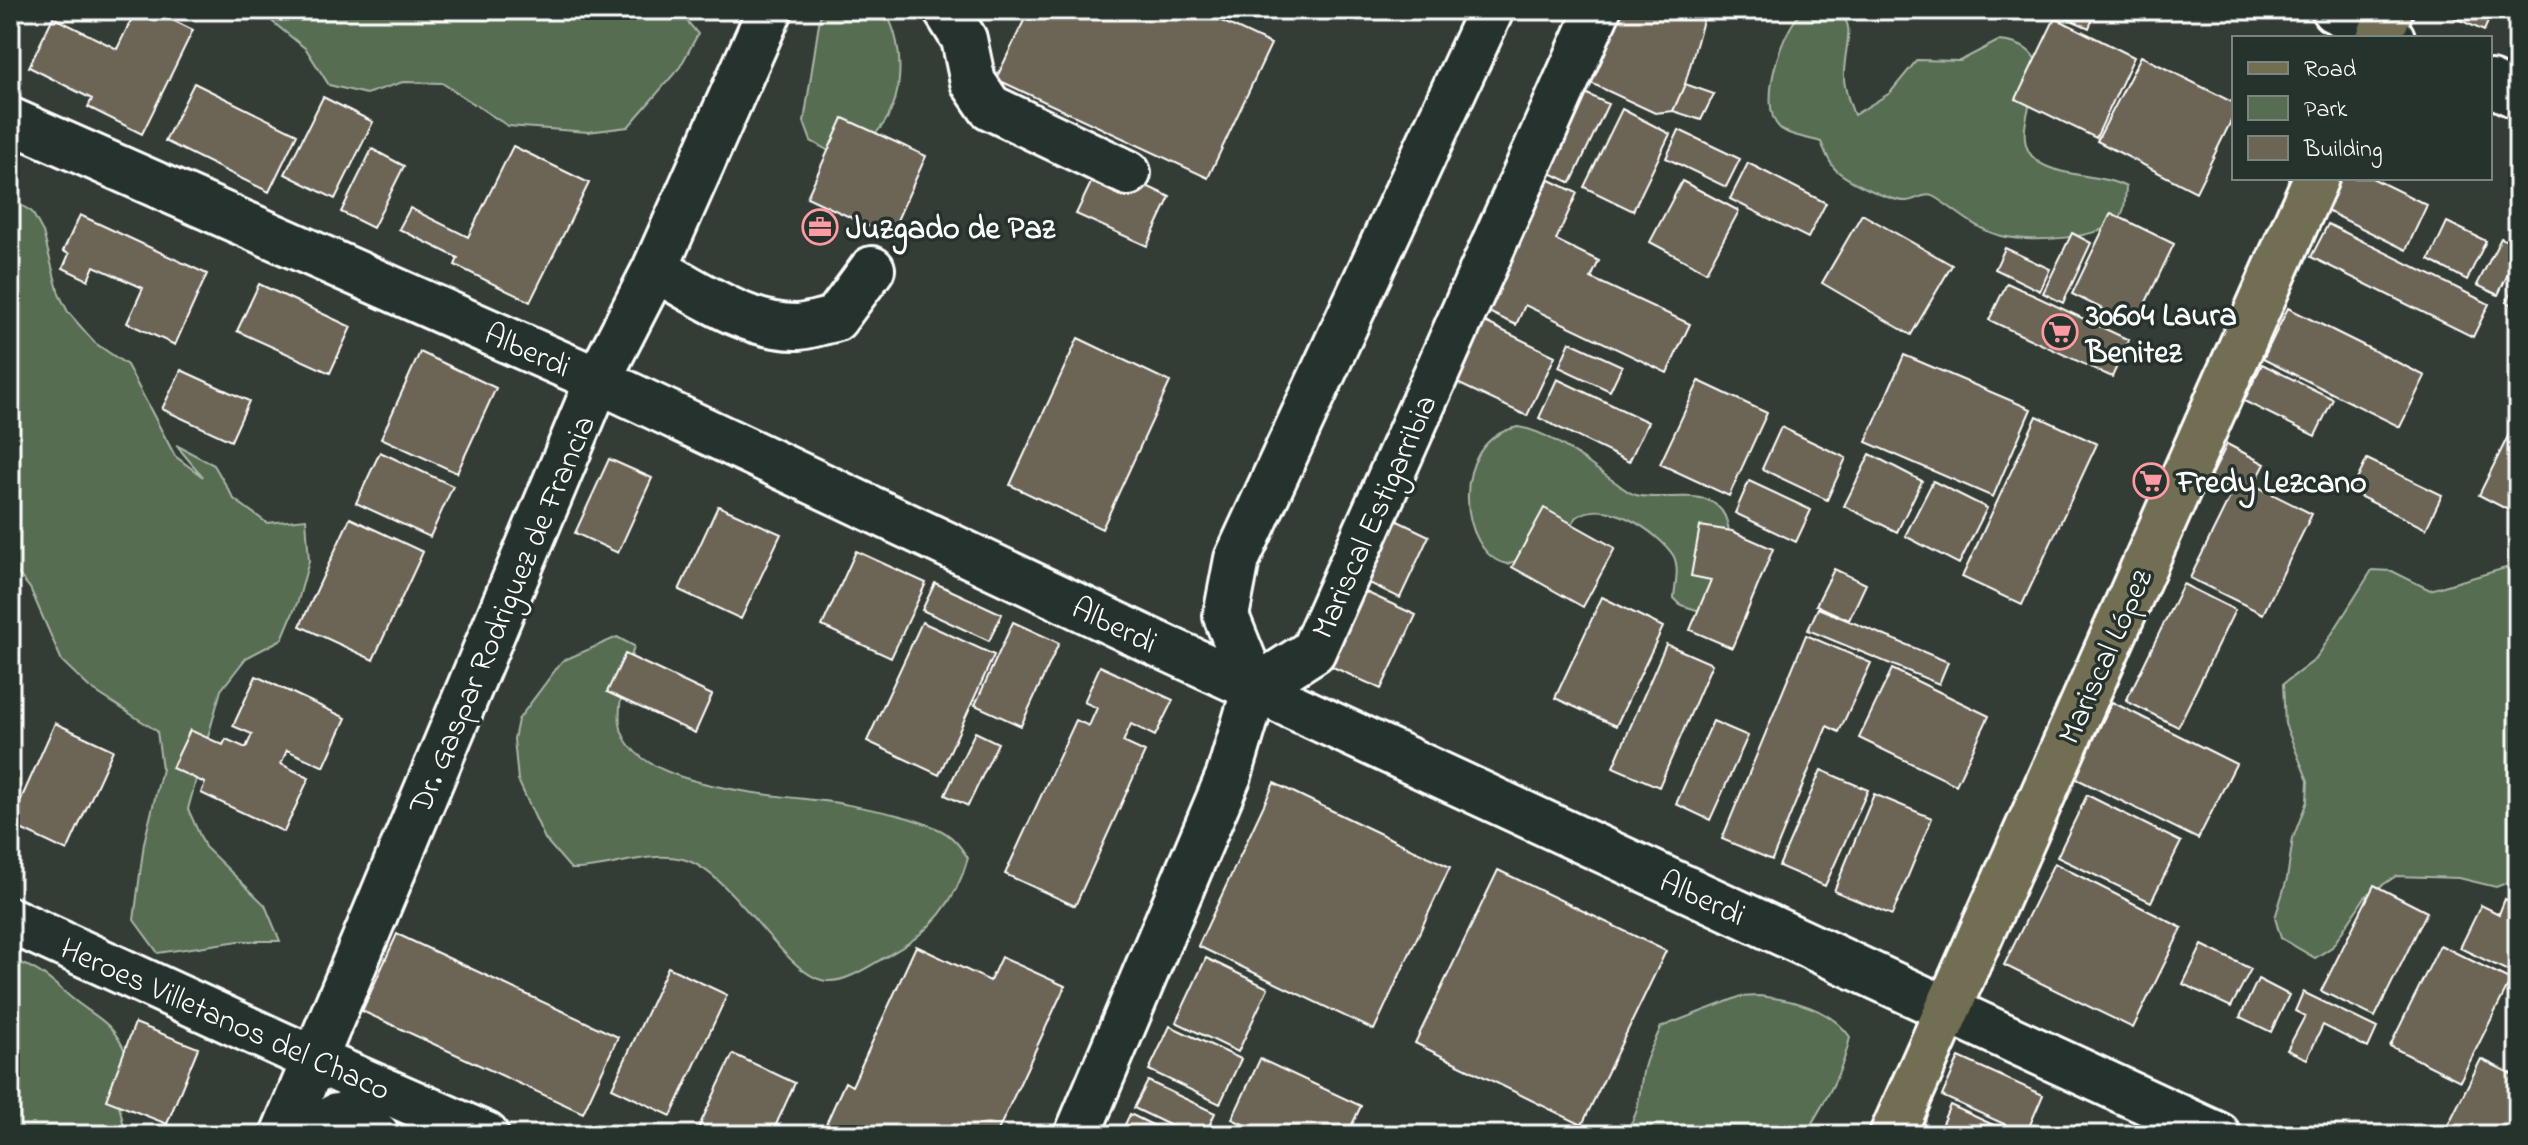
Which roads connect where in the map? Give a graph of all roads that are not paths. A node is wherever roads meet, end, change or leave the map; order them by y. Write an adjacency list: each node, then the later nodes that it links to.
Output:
1 (770, 10): 12 (street, Dr. Gaspar Rodriguez de Francia)
2 (946, 10): 10 (street)
3 (1491, 10): 15 (street)
4 (1598, 10): 15 (street, Mariscal Estigarribia)
5 (2334, 10): 6 (street)
6 (2386, 30)
7 (2492, 84): 8 (street)
8 (2518, 96)
9 (10, 120): 14 (street, Alberdi)
10 (1128, 173)
11 (2315, 180): 17 (main road, Mariscal López)
12 (655, 269): 13 (street); 14 (street, Dr. Gaspar Rodriguez de Francia)
13 (872, 269)
14 (598, 380): 15 (street, Alberdi); 18 (street, Dr. Gaspar Rodriguez de Francia)
15 (1255, 688): 17 (street, Alberdi); 23 (street)
16 (10, 920): 18 (street, Heroes Villetanos del Chaco)
17 (1946, 1011): 24 (main road, Mariscal López); 25 (street, Alberdi)
18 (315, 1060): 19 (street, Dr. Gaspar Rodriguez de Francia); 22 (street, Heroes Villetanos del Chaco)
19 (283, 1135)
20 (328, 1135): 21 (street)
21 (377, 1135)
22 (486, 1135)
23 (1077, 1135)
24 (1892, 1135)
25 (2218, 1135)

